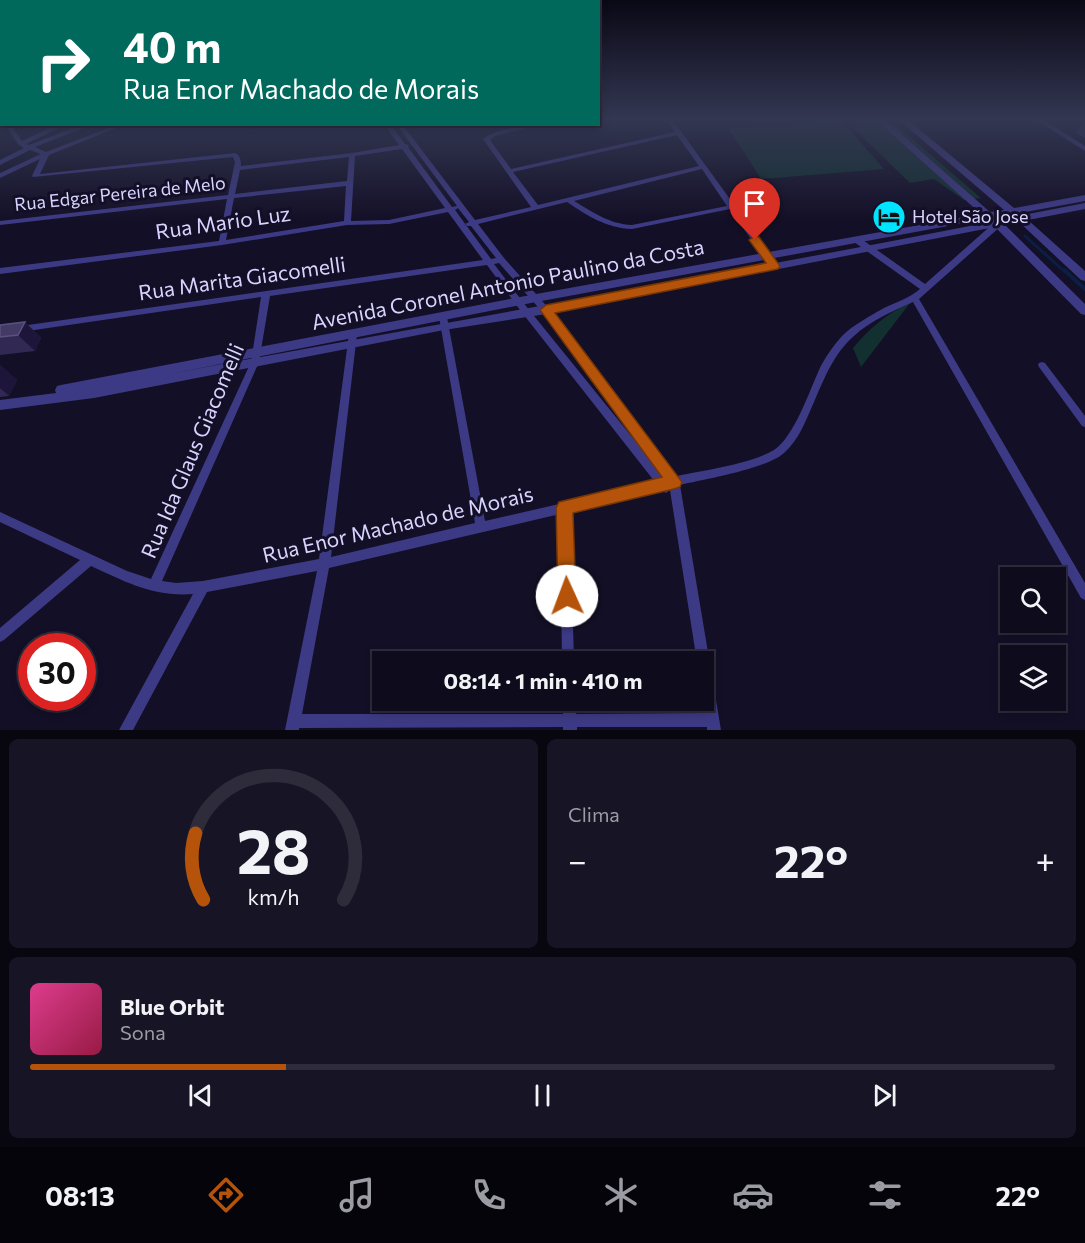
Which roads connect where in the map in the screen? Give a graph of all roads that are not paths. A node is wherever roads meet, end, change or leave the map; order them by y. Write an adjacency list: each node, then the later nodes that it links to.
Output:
1 (19, 153): 12 (street)
2 (364, 153): 11 (street)
3 (408, 153): 25 (street)
4 (421, 153): 21 (street)
5 (496, 153): 15 (street)
6 (589, 153): 15 (street)
7 (693, 153): 13 (street)
8 (917, 153): 27 (street)
9 (942, 153): 26 (street)
10 (46, 154): 14 (street); 16 (street)
11 (352, 155): 14 (street); 17 (street)
12 (0, 163)
13 (703, 167): 20 (street); 23 (street)
14 (237, 168): 18 (street)
15 (509, 171): 24 (street)
16 (0, 176)
17 (351, 183): 18 (street, Rua Edgar Pereira de Melo); 30 (street)
18 (232, 197): 29 (street, Rua Edgar Pereira de Melo); 37 (street)
19 (1085, 198): 26 (street, Avenida Coronel Antonio Paulino da Costa)
20 (568, 200): 23 (street); 24 (street)
21 (460, 206): 25 (street, Rua Mario Luz); 31 (street)
22 (1085, 206): 28 (street, Avenida Coronel Antonio Paulino da Costa)
23 (731, 207): 39 (street)
24 (536, 208): 31 (street)
25 (451, 209): 30 (street, Rua Mario Luz); 33 (street)
26 (1011, 211): 27 (street, Avenida Coronel Antonio Paulino da Costa); 28 (street)
27 (987, 215): 32 (street); 34 (street, Avenida Coronel Antonio Paulino da Costa)
28 (1021, 219): 32 (street, Avenida Coronel Antonio Paulino da Costa); 44 (street)
29 (0, 223)
30 (348, 223): 37 (street, Rua Mario Luz)
31 (474, 223): 33 (street); 40 (street)
32 (998, 224): 35 (street, Avenida Coronel Antonio Paulino da Costa); 45 (street, Rua Enor Machado de Morais); 51 (street)
33 (463, 226): 41 (street)
34 (918, 228): 35 (street); 36 (street, Avenida Coronel Antonio Paulino da Costa)
35 (928, 237): 38 (street, Avenida Coronel Antonio Paulino da Costa)
36 (857, 240): 38 (street); 39 (street, Avenida Coronel Antonio Paulino da Costa)
37 (222, 243): 43 (street, Rua Mario Luz)
38 (870, 249): 42 (street, Avenida Coronel Antonio Paulino da Costa); 45 (street)
39 (767, 256): 42 (street); 47 (street, Avenida Coronel Antonio Paulino da Costa)
40 (501, 260): 41 (street, Rua Marita Giacomelli); 47 (street)
41 (489, 263): 46 (street, Rua Marita Giacomelli); 49 (street)
42 (774, 266): 50 (street, Avenida Coronel Antonio Paulino da Costa)
43 (0, 271)
44 (1085, 277)
45 (926, 289): 48 (street, Rua Enor Machado de Morais)
46 (266, 294): 54 (street, Rua Marita Giacomelli); 58 (street, Rua Ida Glaus Giacomelli)
47 (536, 298): 49 (street, Avenida Coronel Antonio Paulino da Costa); 50 (street)
48 (915, 298): 64 (street, Rua Enor Machado de Morais); 74 (street)
49 (518, 302): 52 (street); 53 (street, Avenida Coronel Antonio Paulino da Costa)
50 (546, 310): 52 (street, Avenida Coronel Antonio Paulino da Costa); 56 (street)
51 (1085, 311)
52 (526, 313): 53 (street, Avenida Coronel Antonio Paulino da Costa); 57 (street)
53 (444, 322): 55 (street, Avenida Coronel Antonio Paulino da Costa); 69 (street)
54 (0, 332)
55 (353, 339): 58 (street, Avenida Coronel Antonio Paulino da Costa); 71 (street)
56 (569, 340): 57 (street); 60 (street)
57 (553, 346): 61 (street)
58 (256, 357): 62 (street, Avenida Coronel Antonio Paulino da Costa); 72 (street, Rua Ida Glaus Giacomelli)
59 (1042, 364): 63 (street)
60 (604, 387): 61 (street); 64 (street)
61 (590, 393): 65 (street)
62 (5, 404)
63 (1085, 423)
64 (674, 482): 65 (street, Rua Enor Machado de Morais); 66 (street)
65 (662, 485): 66 (street); 67 (street, Rua Enor Machado de Morais)
66 (676, 499): 77 (street)
67 (565, 508): 69 (street, Rua Enor Machado de Morais); 76 (street)
68 (0, 517): 70 (street, Rua Enor Machado de Morais)
69 (481, 528): 71 (street, Rua Enor Machado de Morais)
70 (89, 560): 72 (street, Rua Enor Machado de Morais); 75 (street)
71 (324, 564): 73 (street, Rua Enor Machado de Morais); 80 (street)
72 (154, 586): 73 (street, Rua Enor Machado de Morais)
73 (203, 588): 82 (street)
74 (1085, 594)
75 (0, 636)
76 (568, 651)
77 (701, 651)
78 (570, 725): 79 (street); 81 (street)
79 (714, 725)
80 (293, 726): 81 (street)
81 (436, 726)
82 (126, 730)

